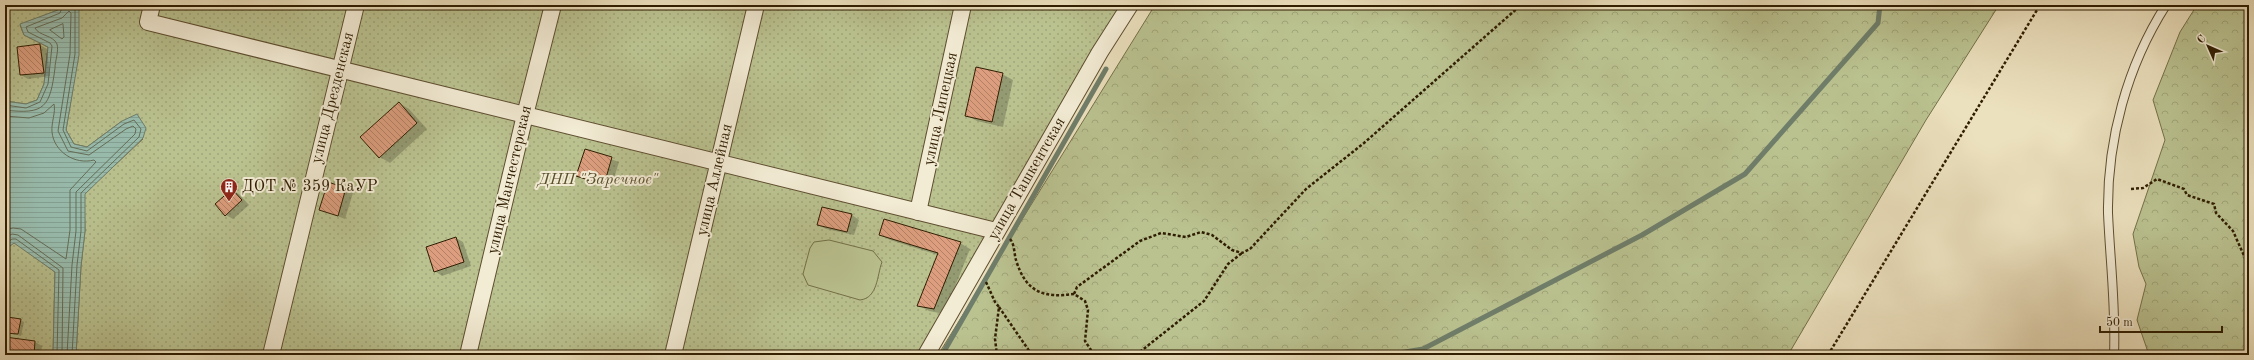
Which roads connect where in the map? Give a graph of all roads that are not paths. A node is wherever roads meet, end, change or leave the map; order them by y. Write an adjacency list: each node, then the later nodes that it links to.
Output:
1 (152, 5): 8 (street)
2 (356, 5): 8 (street, улица Дрезденская)
3 (553, 5): 9 (street, улица Манчестерская)
4 (756, 5): 10 (street, улица Аллейная)
5 (963, 5): 11 (street, улица Липецкая)
6 (1130, 5): 12 (street, улица Ташкентская)
7 (2166, 5): 17 (lane)
8 (340, 68): 9 (street); 13 (street, улица Дрезденская)
9 (525, 115): 10 (street); 14 (street, улица Манчестерская)
10 (719, 162): 11 (street); 15 (street, улица Аллейная)
11 (918, 212): 12 (street)
12 (996, 231): 16 (street, улица Ташкентская)
13 (271, 355)
14 (468, 355)
15 (673, 355)
16 (926, 355)
17 (2114, 355)

